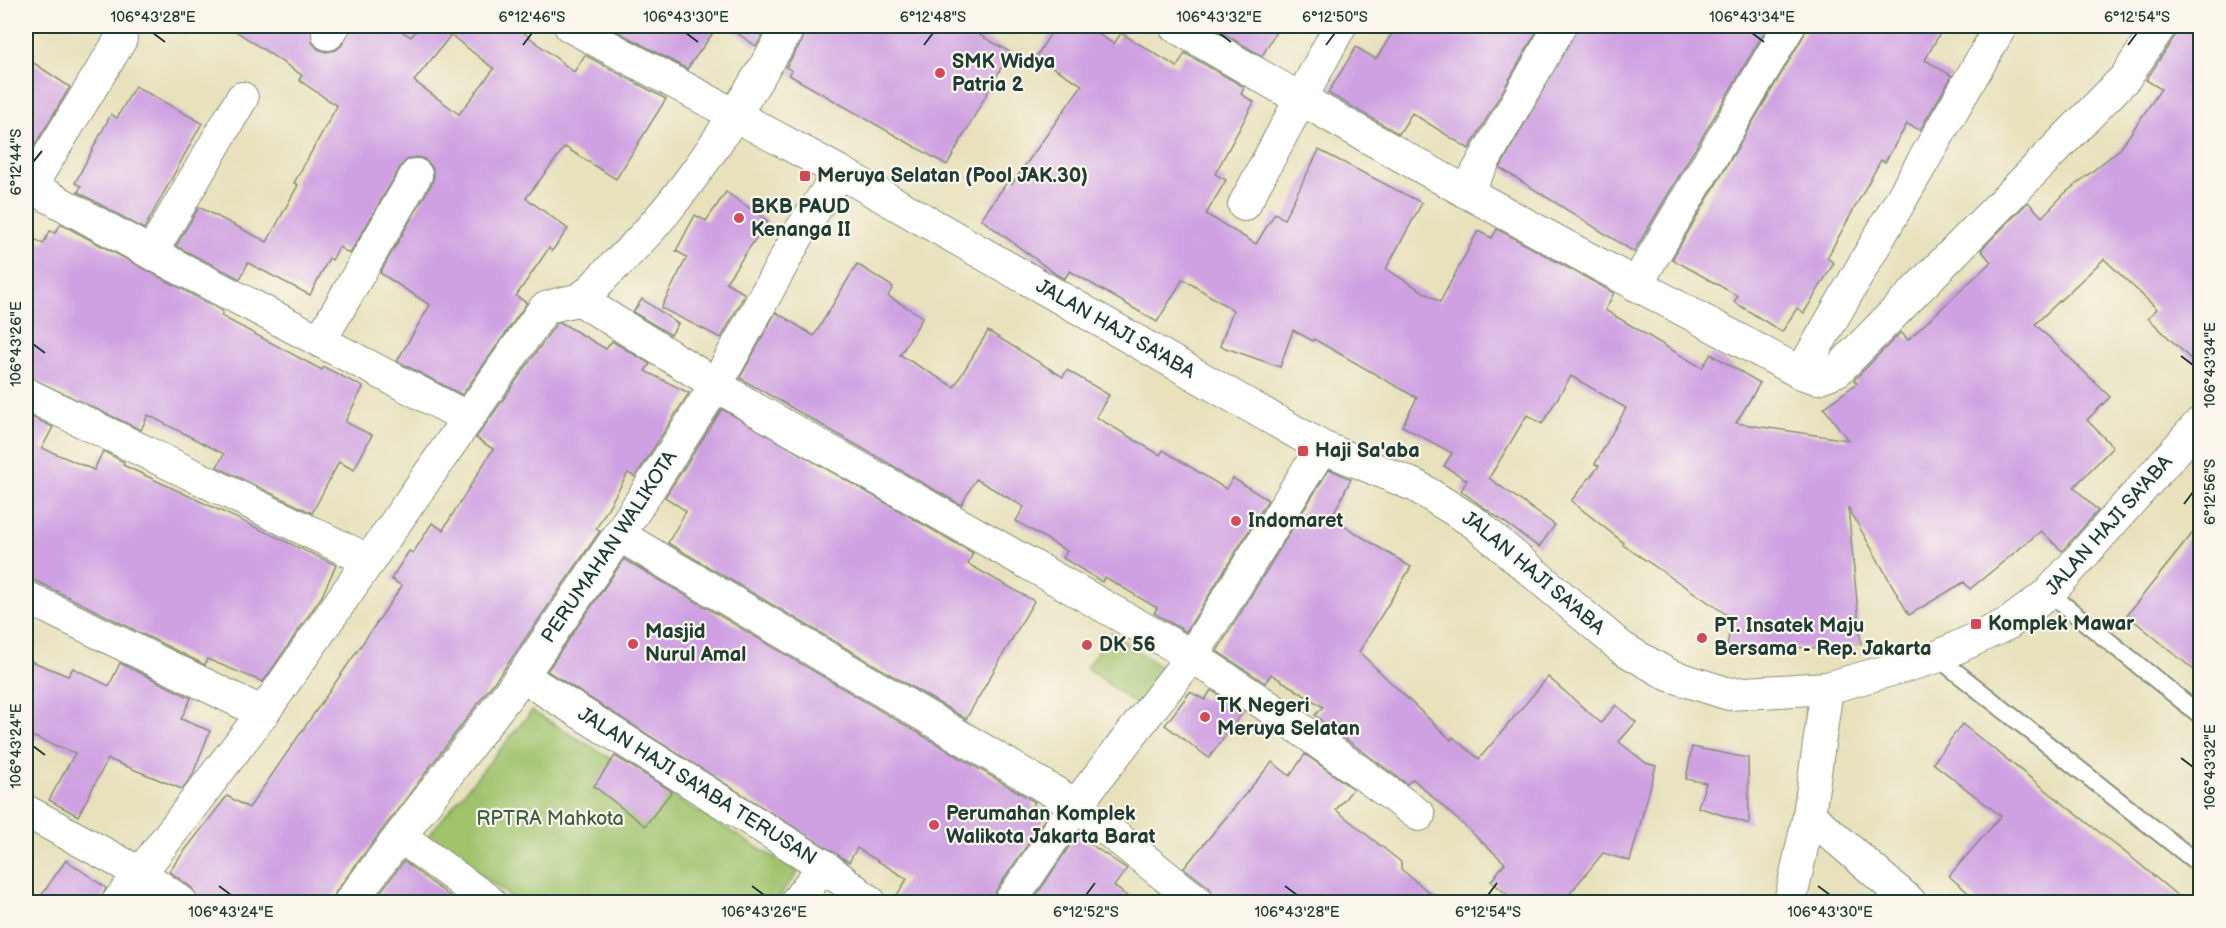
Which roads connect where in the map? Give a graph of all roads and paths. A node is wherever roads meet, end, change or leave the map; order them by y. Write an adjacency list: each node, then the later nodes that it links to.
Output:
1 (1175, 26): 11 (street)
2 (1340, 26): 11 (street)
3 (1560, 26): 16 (street)
4 (1789, 26): 19 (street)
5 (2001, 26): 22 (street)
6 (2160, 26): 22 (street)
7 (587, 30): 12 (street, JALAN HAJI SA'ABA)
8 (786, 32): 12 (street)
9 (121, 39): 15 (street)
10 (242, 98): 18 (street)
11 (1300, 99): 16 (street); 17 (street)
12 (735, 115): 13 (street, JALAN HAJI SA'ABA); 20 (street)
13 (840, 172): 23 (street, PERUMAHAN WALIKOTA); 27 (street, JALAN HAJI SA'ABA)
14 (416, 175): 21 (street)
15 (28, 185): 18 (street)
16 (1467, 192): 19 (street)
17 (1244, 205)
18 (151, 253): 21 (street)
19 (1636, 285): 22 (street)
20 (579, 299): 23 (street); 25 (street)
21 (320, 341): 25 (street)
22 (1800, 373)
23 (716, 385): 28 (street, PERUMAHAN WALIKOTA); 32 (street)
24 (26, 394): 29 (street)
25 (468, 418): 29 (street)
26 (2200, 423): 30 (street, JALAN HAJI SA'ABA)
27 (1322, 447): 32 (street); 35 (street, JALAN HAJI SA'ABA)
28 (619, 536): 34 (street, PERUMAHAN WALIKOTA); 38 (street)
29 (370, 561): 36 (street)
30 (2049, 593): 33 (street, JALAN HAJI SA'ABA); 37 (lane)
31 (26, 597): 36 (street)
32 (1192, 656): 38 (street); 40 (street)
33 (1937, 657): 35 (street, JALAN HAJI SA'ABA); 43 (lane)
34 (522, 676): 42 (street, PERUMAHAN WALIKOTA); 44 (street, JALAN HAJI SA'ABA TERUSAN)
35 (1827, 688): 41 (street)
36 (263, 713): 45 (street)
37 (2200, 715)
38 (1076, 805): 52 (street); 53 (street)
39 (26, 811): 45 (street)
40 (1419, 815)
41 (1809, 815): 54 (street); 55 (street)
42 (401, 837): 48 (street, PERUMAHAN WALIKOTA); 49 (street)
43 (2200, 865)
44 (824, 866): 50 (street); 51 (street, JALAN HAJI SA'ABA TERUSAN)
45 (140, 873): 46 (street); 47 (street)
46 (118, 903)
47 (181, 903)
48 (350, 903)
49 (490, 903)
50 (796, 903)
51 (870, 903)
52 (1010, 903)
53 (1198, 903)
54 (1790, 903)
55 (1910, 903)

